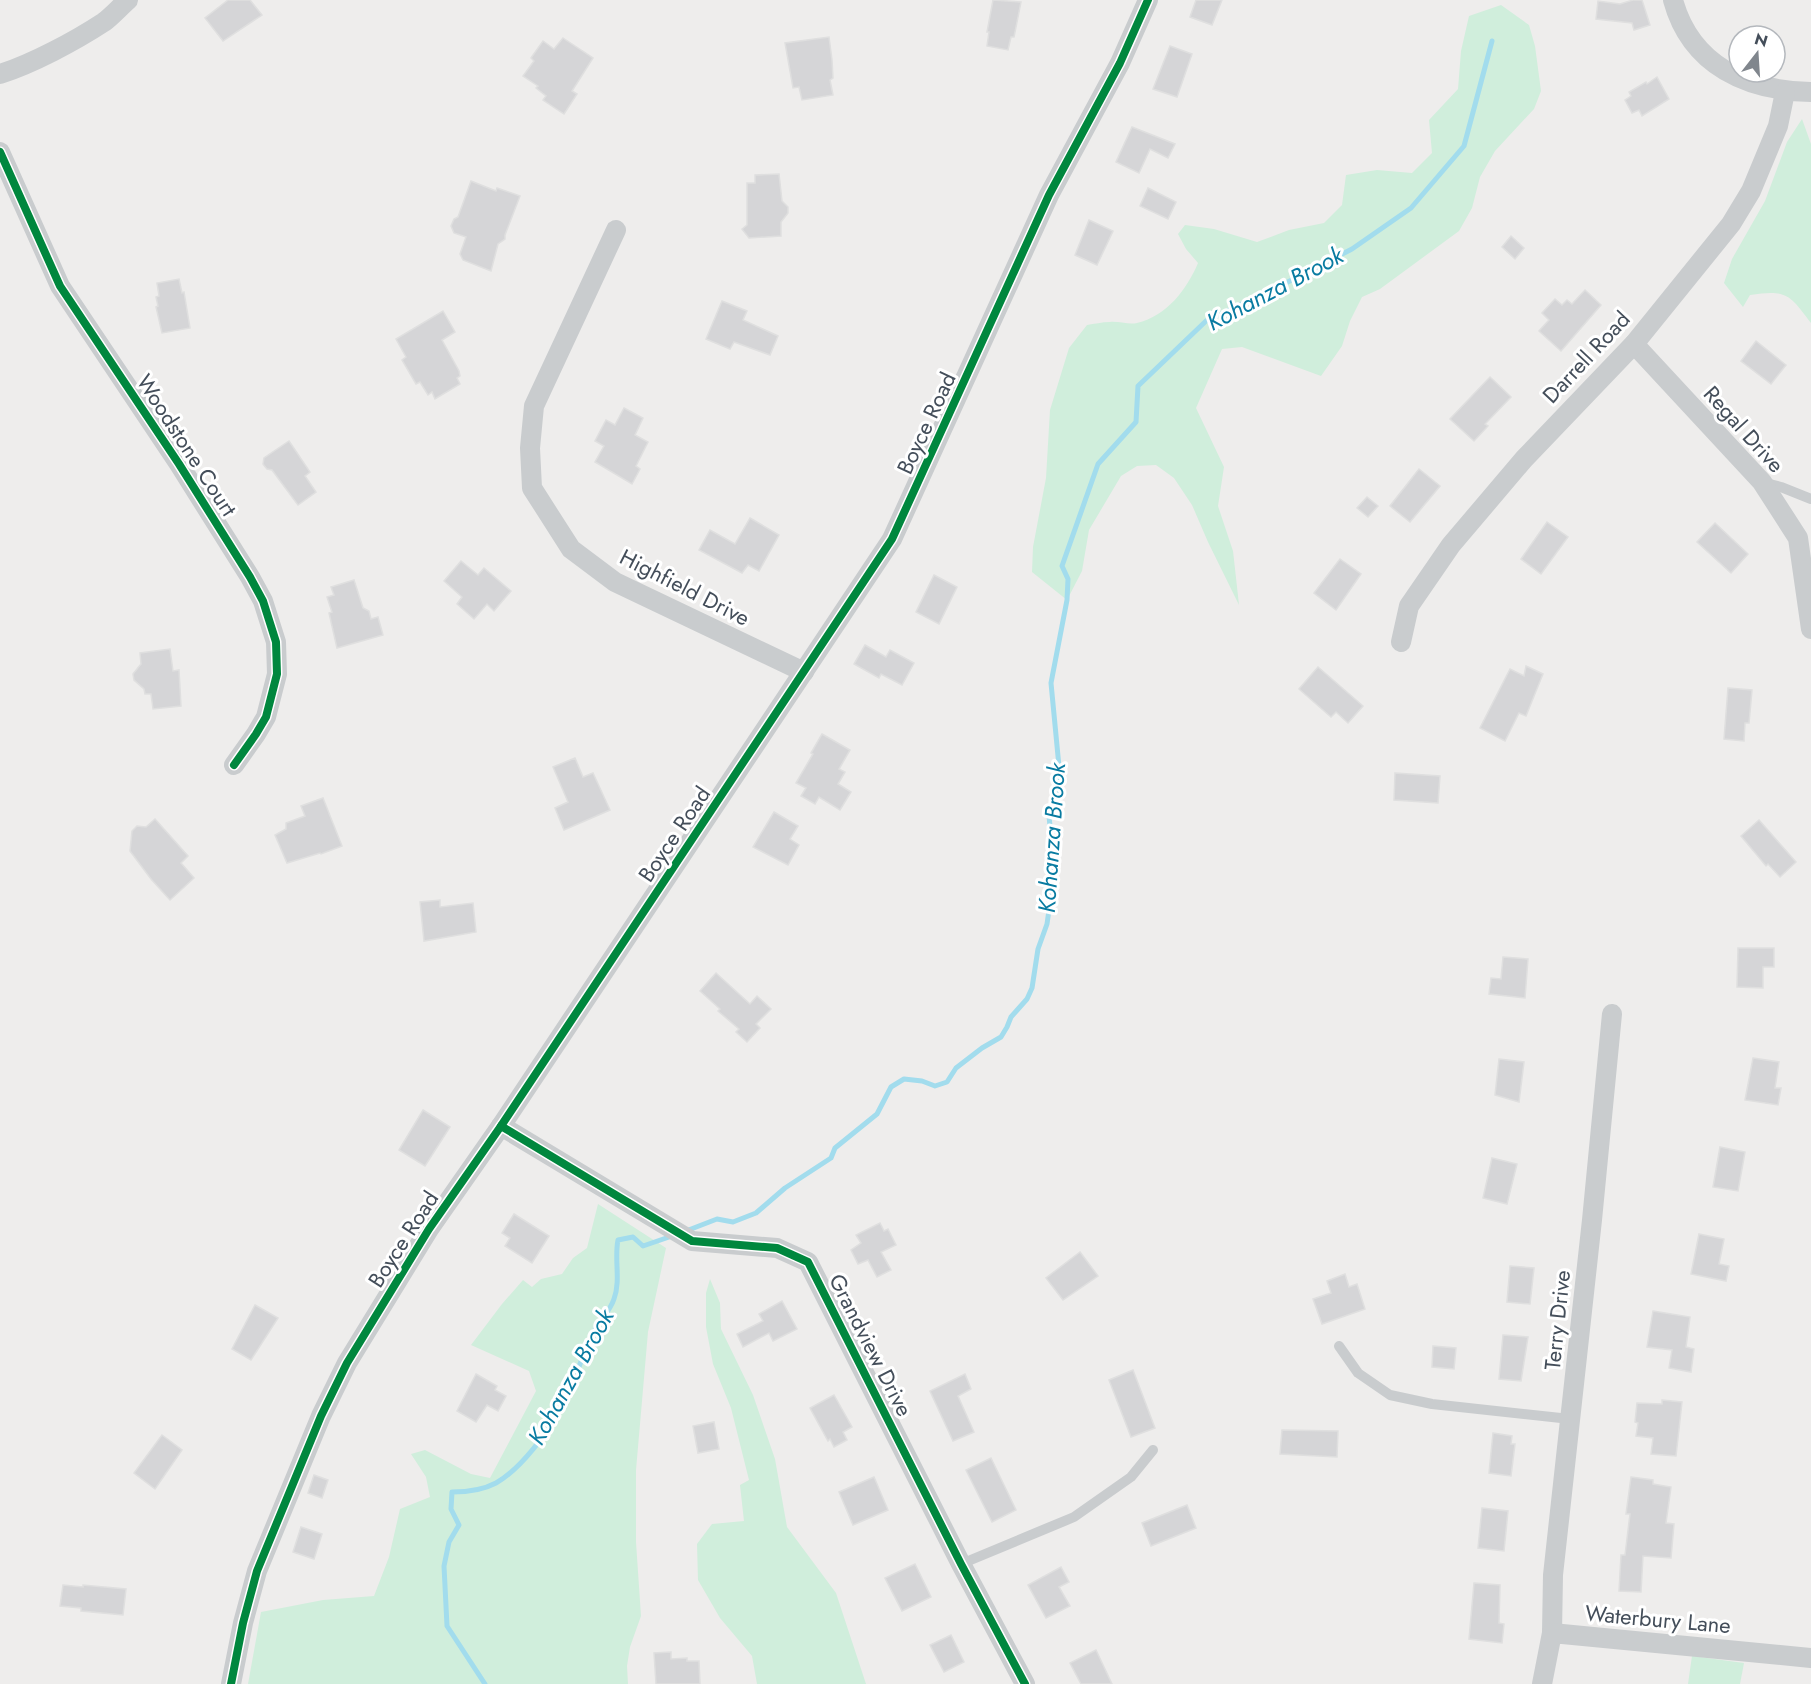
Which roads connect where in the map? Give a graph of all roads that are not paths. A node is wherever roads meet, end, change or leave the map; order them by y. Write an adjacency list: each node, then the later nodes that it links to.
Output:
1 (128, 0): 4 (street)
2 (1148, 0): 14 (street, Boyce Road)
3 (1673, 0): 5 (street)
4 (0, 74)
5 (1785, 92): 6 (street); 9 (street, Darrell Road)
6 (1811, 92)
7 (0, 152): 15 (street, Woodstone Court)
8 (616, 230): 14 (street, Highfield Drive)
9 (1634, 344): 10 (street, Regal Drive); 13 (street, Darrell Road)
10 (1762, 482): 11 (lane); 12 (street, Regal Drive)
11 (1811, 499)
12 (1811, 629)
13 (1401, 642)
14 (804, 672): 17 (street, Boyce Road)
15 (234, 765)
16 (1612, 1014): 19 (street, Terry Drive)
17 (501, 1126): 21 (street, Grandview Drive); 24 (street, Boyce Road)
18 (1339, 1346): 19 (lane)
19 (1570, 1419): 22 (street, Terry Drive)
20 (1153, 1450): 21 (lane)
21 (961, 1564): 25 (street, Grandview Drive)
22 (1552, 1633): 23 (street, Waterbury Lane); 26 (street, Waterbury Lane)
23 (1811, 1658)
24 (231, 1684)
25 (1025, 1684)
26 (1542, 1684)

